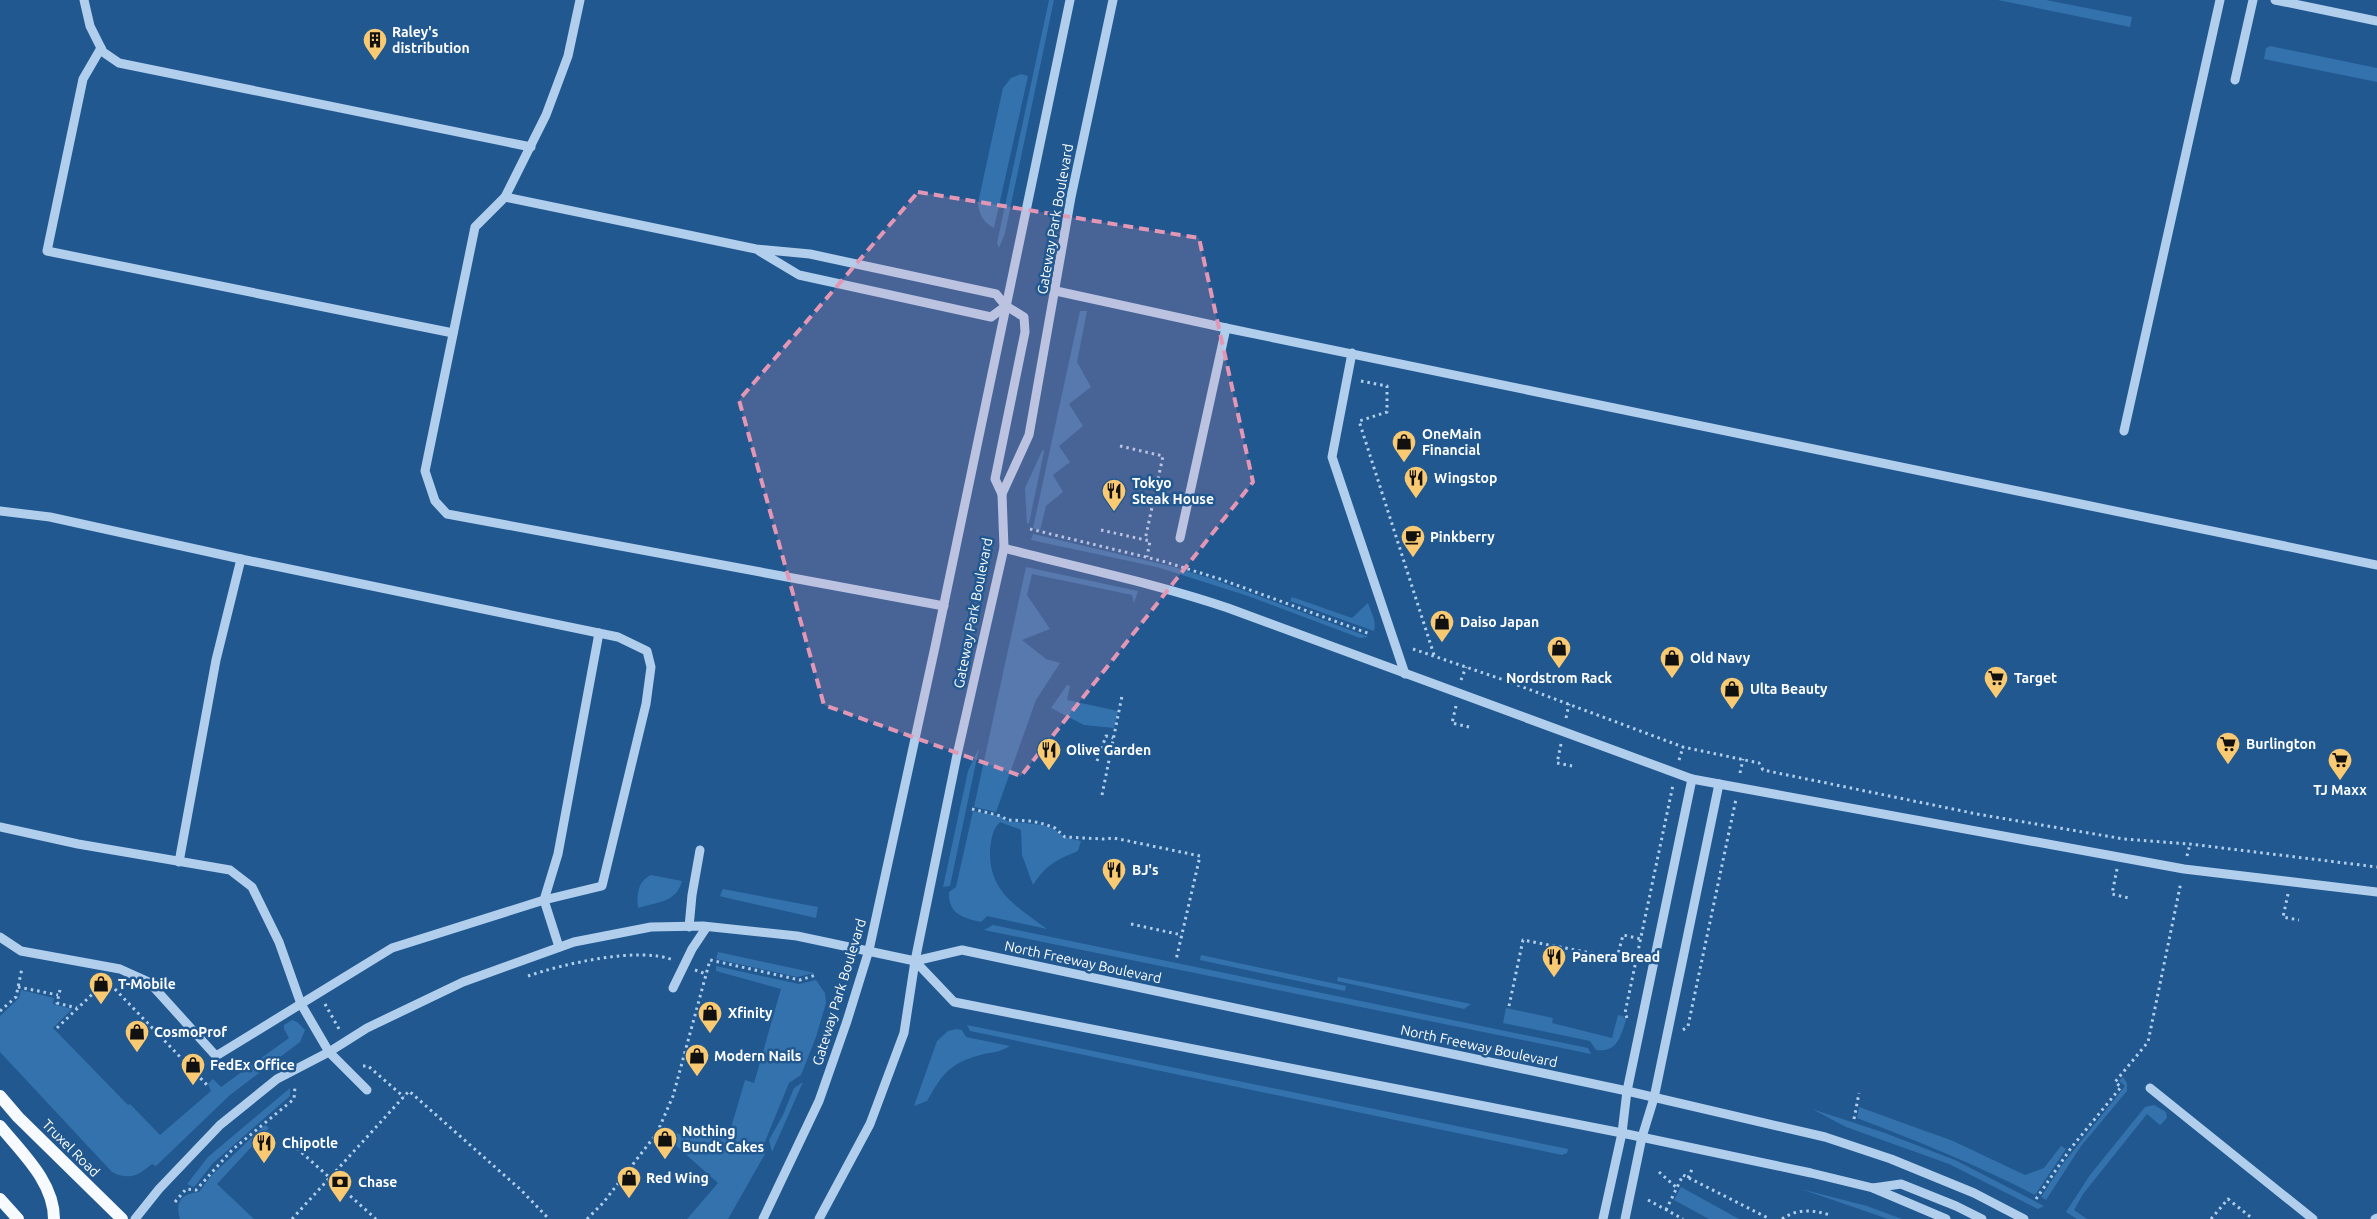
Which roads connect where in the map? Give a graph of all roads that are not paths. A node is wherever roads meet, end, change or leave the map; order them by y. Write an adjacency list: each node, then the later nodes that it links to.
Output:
1 (84, 0): 9 (street)
2 (580, 0): 11 (street)
3 (1070, 0): 15 (street, Gateway Park Boulevard)
4 (1113, 0): 14 (street, Gateway Park Boulevard)
5 (2220, 0): 19 (street)
6 (2253, 0): 10 (street)
7 (2276, 0): 8 (street)
8 (2377, 21)
9 (101, 48): 11 (street); 17 (street)
10 (2235, 80)
11 (531, 147): 12 (street)
12 (505, 197): 13 (street); 17 (street)
13 (756, 249): 15 (street); 15 (street)
14 (1056, 291): 16 (street); 20 (street, Gateway Park Boulevard)
15 (1006, 306): 20 (street); 26 (street, Gateway Park Boulevard)
16 (1226, 328): 18 (street); 22 (street)
17 (453, 333): 26 (street)
18 (1352, 354): 25 (street); 28 (street)
19 (2124, 431)
20 (1002, 494): 23 (street, Gateway Park Boulevard)
21 (0, 511): 24 (street)
22 (1180, 538)
23 (1004, 548): 28 (street); 41 (street, Gateway Park Boulevard)
24 (241, 559): 27 (street); 33 (street)
25 (2377, 565)
26 (944, 606): 40 (street, Gateway Park Boulevard)
27 (599, 633): 35 (street); 35 (street)
28 (1405, 674): 29 (street)
29 (1692, 779): 30 (street); 47 (street)
30 (1719, 784): 34 (street); 49 (street)
31 (0, 827): 33 (street)
32 (700, 850): 36 (street)
33 (179, 862): 43 (street)
34 (2377, 892)
35 (544, 900): 39 (street); 43 (street)
36 (690, 927): 37 (street, North Freeway Boulevard); 39 (street, North Freeway Boulevard)
37 (706, 928): 40 (street, North Freeway Boulevard); 42 (street)
38 (0, 937): 43 (street)
39 (559, 947): 44 (street, North Freeway Boulevard)
40 (868, 950): 41 (street, North Freeway Boulevard); 59 (street, Gateway Park Boulevard)
41 (915, 961): 47 (street, North Freeway Boulevard); 51 (street); 60 (street, Gateway Park Boulevard)
42 (673, 988)
43 (301, 1004): 44 (street)
44 (329, 1052): 46 (street); 58 (street, North Freeway Boulevard)
45 (2150, 1088): 66 (street)
46 (367, 1090)
47 (1627, 1091): 49 (street, North Freeway Boulevard); 51 (street)
48 (0, 1096): 57 (main road, Truxel Road)
49 (1654, 1098): 52 (street); 65 (street, North Freeway Boulevard)
50 (0, 1126): 56 (main road)
51 (1622, 1133): 52 (street); 61 (street)
52 (1642, 1137): 53 (street); 62 (street)
53 (1873, 1188): 63 (street); 64 (street)
54 (0, 1199): 55 (main road)
55 (18, 1219)
56 (54, 1219)
57 (122, 1219)
58 (135, 1219)
59 (763, 1219)
60 (819, 1219)
61 (1603, 1219)
62 (1625, 1219)
63 (1946, 1219)
64 (1982, 1219)
65 (2024, 1219)
66 (2313, 1219)

